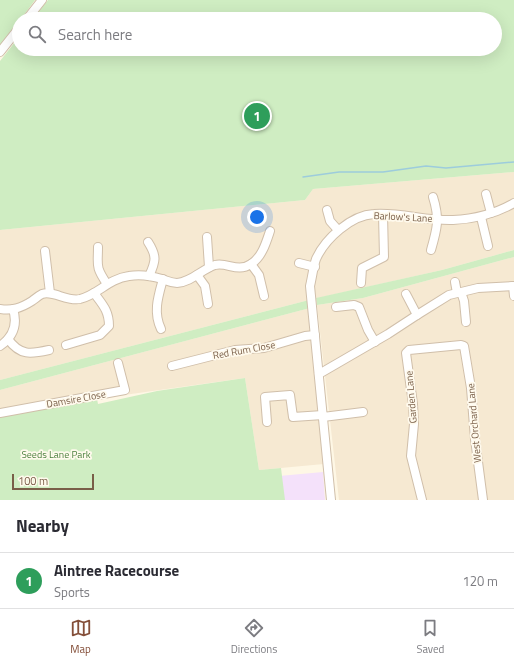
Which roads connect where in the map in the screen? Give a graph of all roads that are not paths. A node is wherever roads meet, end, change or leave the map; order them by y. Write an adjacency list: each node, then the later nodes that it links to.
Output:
1 (42, 0): 2 (street)
2 (32, 12)
3 (12, 37): 4 (street)
4 (0, 52)
5 (486, 194): 9 (street)
6 (433, 197): 12 (street)
7 (514, 203): 9 (street, Barlow's Lane)
8 (327, 210): 13 (street)
9 (491, 213): 11 (street, Barlow's Lane)
10 (383, 214): 12 (street, Barlow's Lane); 13 (street, Barlow's Lane); 29 (street)
11 (481, 217): 12 (street, Barlow's Lane); 17 (street)
12 (437, 219): 19 (street)
13 (338, 230): 24 (street, Barlow's Lane)
14 (270, 231): 22 (street)
15 (207, 237): 23 (street)
16 (148, 242): 26 (street)
17 (488, 246)
18 (98, 247): 30 (street)
19 (430, 250)
20 (45, 251): 33 (street)
21 (299, 263): 24 (street)
22 (251, 264): 23 (street); 36 (street)
23 (209, 267): 25 (street)
24 (314, 267): 45 (street, Barlow's Lane)
25 (197, 275): 27 (street); 38 (street)
26 (149, 276): 27 (street); 30 (street)
27 (163, 280): 44 (street)
28 (455, 282): 32 (street)
29 (361, 283)
30 (107, 284): 34 (street)
31 (513, 286): 32 (street); 37 (street)
32 (459, 292): 42 (street); 43 (street)
33 (50, 293): 34 (street); 41 (street)
34 (94, 293): 48 (street)
35 (406, 294): 42 (street)
36 (264, 296)
37 (514, 296)
38 (208, 304)
39 (336, 307): 47 (street)
40 (0, 309): 41 (street)
41 (13, 310): 46 (street)
42 (417, 315): 47 (street)
43 (466, 322)
44 (161, 329)
45 (316, 335): 53 (street, Red Rum Close); 54 (street, Barlow's Lane)
46 (8, 339): 49 (street); 51 (street)
47 (374, 342): 54 (street)
48 (66, 345)
49 (0, 346)
50 (464, 346): 60 (street, Garden Lane); 61 (street, West Orchard Lane)
51 (49, 350)
52 (118, 363): 56 (street, Damsire Close)
53 (172, 366)
54 (319, 374): 57 (street, Barlow's Lane)
55 (363, 412): 57 (street)
56 (0, 413)
57 (323, 416): 58 (street); 59 (street, Barlow's Lane)
58 (268, 422)
59 (331, 500)
60 (422, 500)
61 (483, 500)

